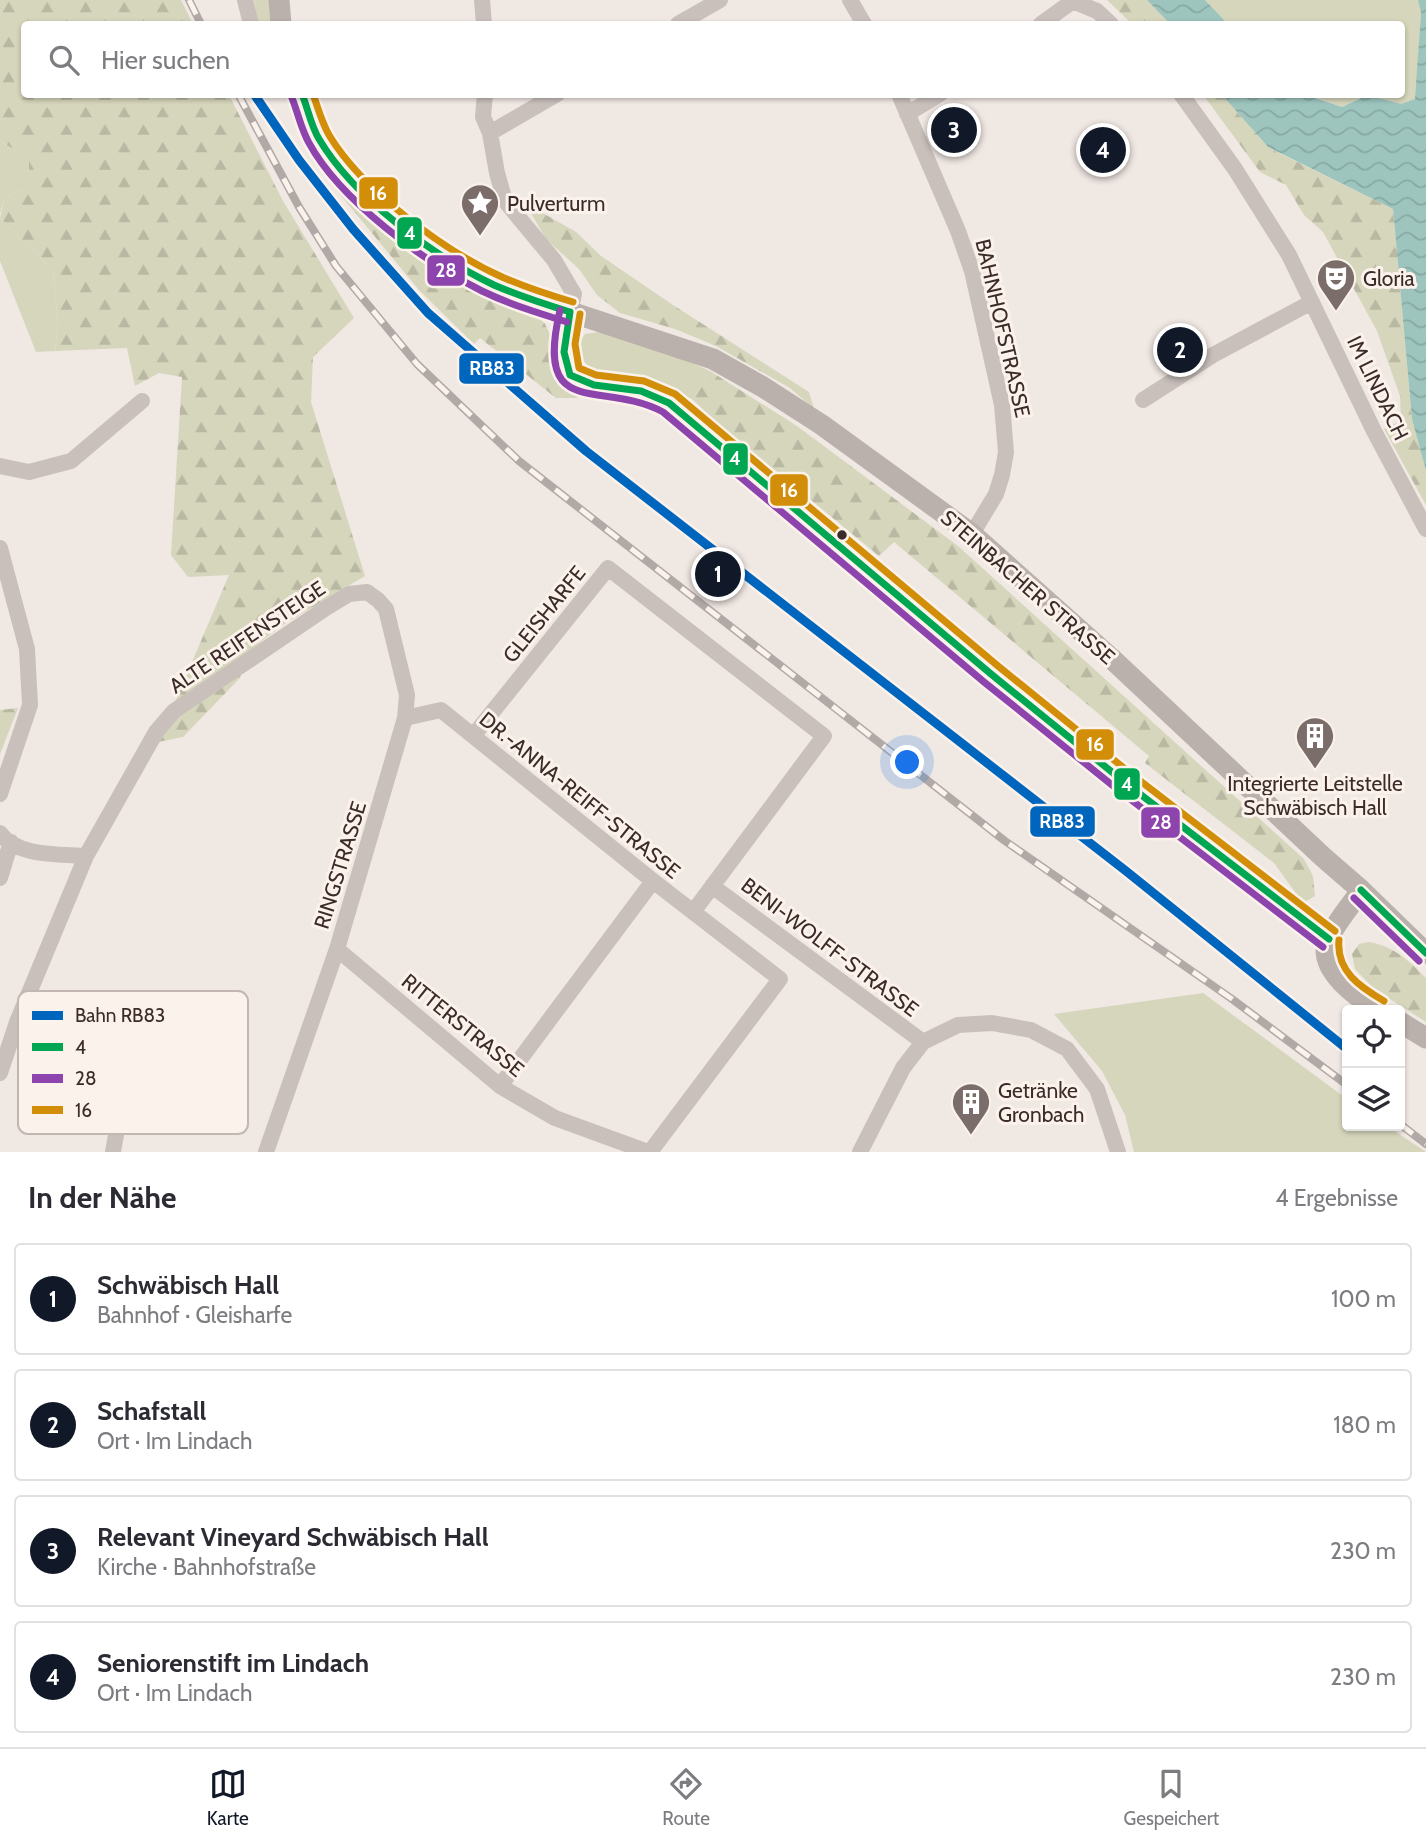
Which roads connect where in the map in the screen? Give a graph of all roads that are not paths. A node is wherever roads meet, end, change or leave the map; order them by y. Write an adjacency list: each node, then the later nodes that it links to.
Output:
1 (245, 0): 7 (street)
2 (279, 0): 8 (street)
3 (482, 0): 9 (street)
4 (720, 0): 10 (street)
5 (850, 0): 11 (street)
6 (1073, 1): 12 (street); 13 (street)
7 (250, 21)
8 (281, 21)
9 (484, 21)
10 (683, 21)
11 (862, 21)
12 (1045, 21)
13 (1108, 21)
14 (303, 98): 23 (street, STEINBACHER STRASSE)
15 (485, 98): 21 (street)
16 (550, 98): 21 (street)
17 (901, 98): 20 (street, BAHNHOFSTRASSE)
18 (933, 98): 20 (street)
19 (1184, 98): 22 (street, IM LINDACH)
20 (907, 114): 28 (street, BAHNHOFSTRASSE)
21 (490, 133): 23 (street)
22 (1311, 302): 24 (street); 27 (street, IM LINDACH)
23 (570, 312): 28 (street, STEINBACHER STRASSE); 41 (street)
24 (1143, 400)
25 (142, 401): 26 (street)
26 (0, 466)
27 (1426, 529)
28 (972, 534): 39 (street, STEINBACHER STRASSE)
29 (0, 548): 33 (street)
30 (367, 592): 31 (street, RINGSTRASSE); 35 (street, ALTE REIFENSTEIGE)
31 (405, 718): 32 (street, DR.-ANNA-REIFF-STRASSE); 42 (street, RINGSTRASSE)
32 (473, 736): 37 (street, DR.-ANNA-REIFF-STRASSE); 38 (street, GLEISHARFE)
33 (0, 793)
34 (5, 838): 35 (street); 36 (street)
35 (86, 856): 44 (street, ALTE REIFENSTEIGE)
36 (0, 878)
37 (653, 881): 40 (street, DR.-ANNA-REIFF-STRASSE); 51 (street)
38 (712, 886): 40 (street); 49 (street, BENI-WOLFF-STRASSE)
39 (1361, 890): 41 (street); 43 (street, STEINBACHER STRASSE)
40 (693, 912): 55 (street, DR.-ANNA-REIFF-STRASSE)
41 (1329, 939): 45 (street)
42 (337, 949): 51 (street, RITTERSTRASSE); 54 (street, RINGSTRASSE)
43 (1426, 953)
44 (30, 991)
45 (1370, 1005)
46 (18, 1020): 50 (street, ALTE REIFENSTEIGE)
47 (1405, 1025): 48 (street)
48 (1426, 1038)
49 (923, 1042): 56 (street); 57 (street)
50 (0, 1073)
51 (500, 1086): 55 (street, RITTERSTRASSE)
52 (116, 1134): 53 (street)
53 (113, 1152)
54 (266, 1152)
55 (649, 1152)
56 (860, 1152)
57 (1118, 1152)

